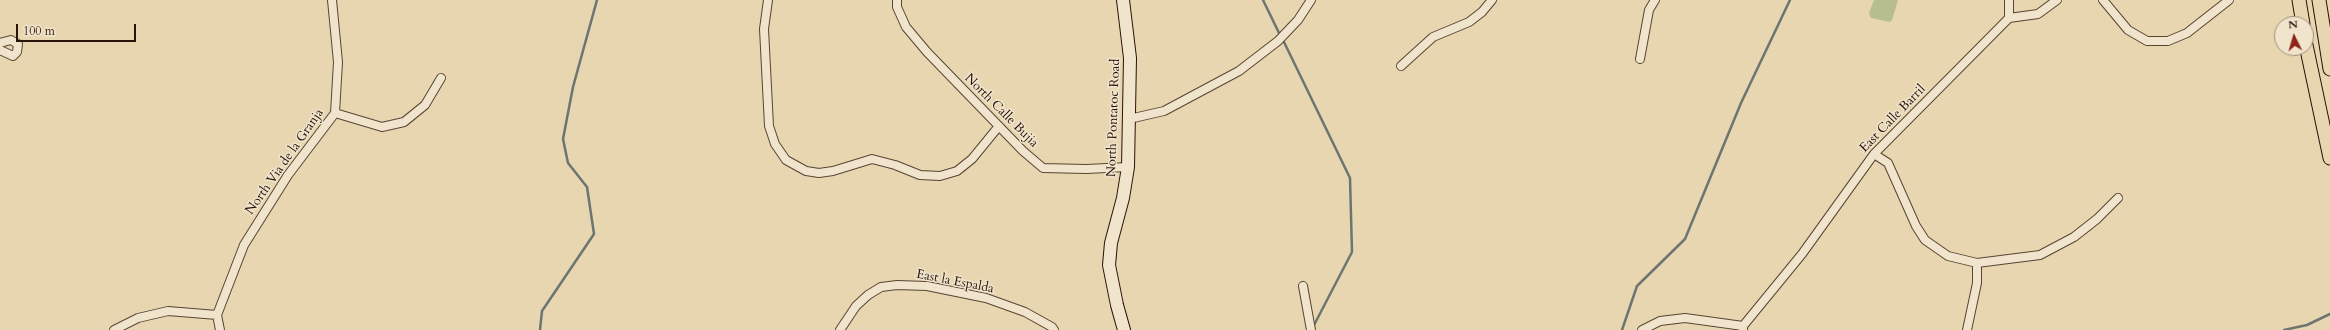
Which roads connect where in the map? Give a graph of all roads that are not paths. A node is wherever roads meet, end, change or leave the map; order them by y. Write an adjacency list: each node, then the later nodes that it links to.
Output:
1 (332, 0): 23 (street, North Via de la Granja)
2 (768, 0): 25 (street)
3 (897, 0): 25 (street, North Calle Bujia)
4 (1123, 0): 24 (street, North Pontatoc Road)
5 (1311, 0): 24 (street)
6 (1492, 0): 20 (street)
7 (1655, 0): 19 (street)
8 (2009, 0): 15 (street)
9 (2057, 0): 15 (street)
10 (2103, 0): 11 (street)
11 (2229, 0)
12 (2299, 0): 14 (main road)
13 (2319, 0): 21 (main road)
14 (2302, 16)
15 (2009, 18): 26 (street, East Calle Barril)
16 (0, 43): 17 (street)
17 (0, 50)
18 (2308, 56): 27 (main road)
19 (1640, 59)
20 (1401, 66)
21 (2330, 69)
22 (441, 78): 23 (street)
23 (334, 113): 32 (street, North Via de la Granja)
24 (1129, 119): 28 (street, North Pontatoc Road)
25 (999, 126): 28 (street, North Calle Bujia)
26 (1874, 154): 30 (street); 33 (street, East Calle Barril)
27 (2330, 158)
28 (1128, 168): 38 (street, North Pontatoc Road)
29 (2118, 198): 30 (street)
30 (1977, 264): 41 (street)
31 (1303, 286): 39 (street)
32 (217, 315): 34 (street); 35 (street)
33 (1743, 328): 40 (street)
34 (114, 330)
35 (220, 330)
36 (840, 330): 37 (street, East la Espalda)
37 (1054, 330)
38 (1124, 330)
39 (1310, 330)
40 (1642, 330)
41 (1967, 330)

